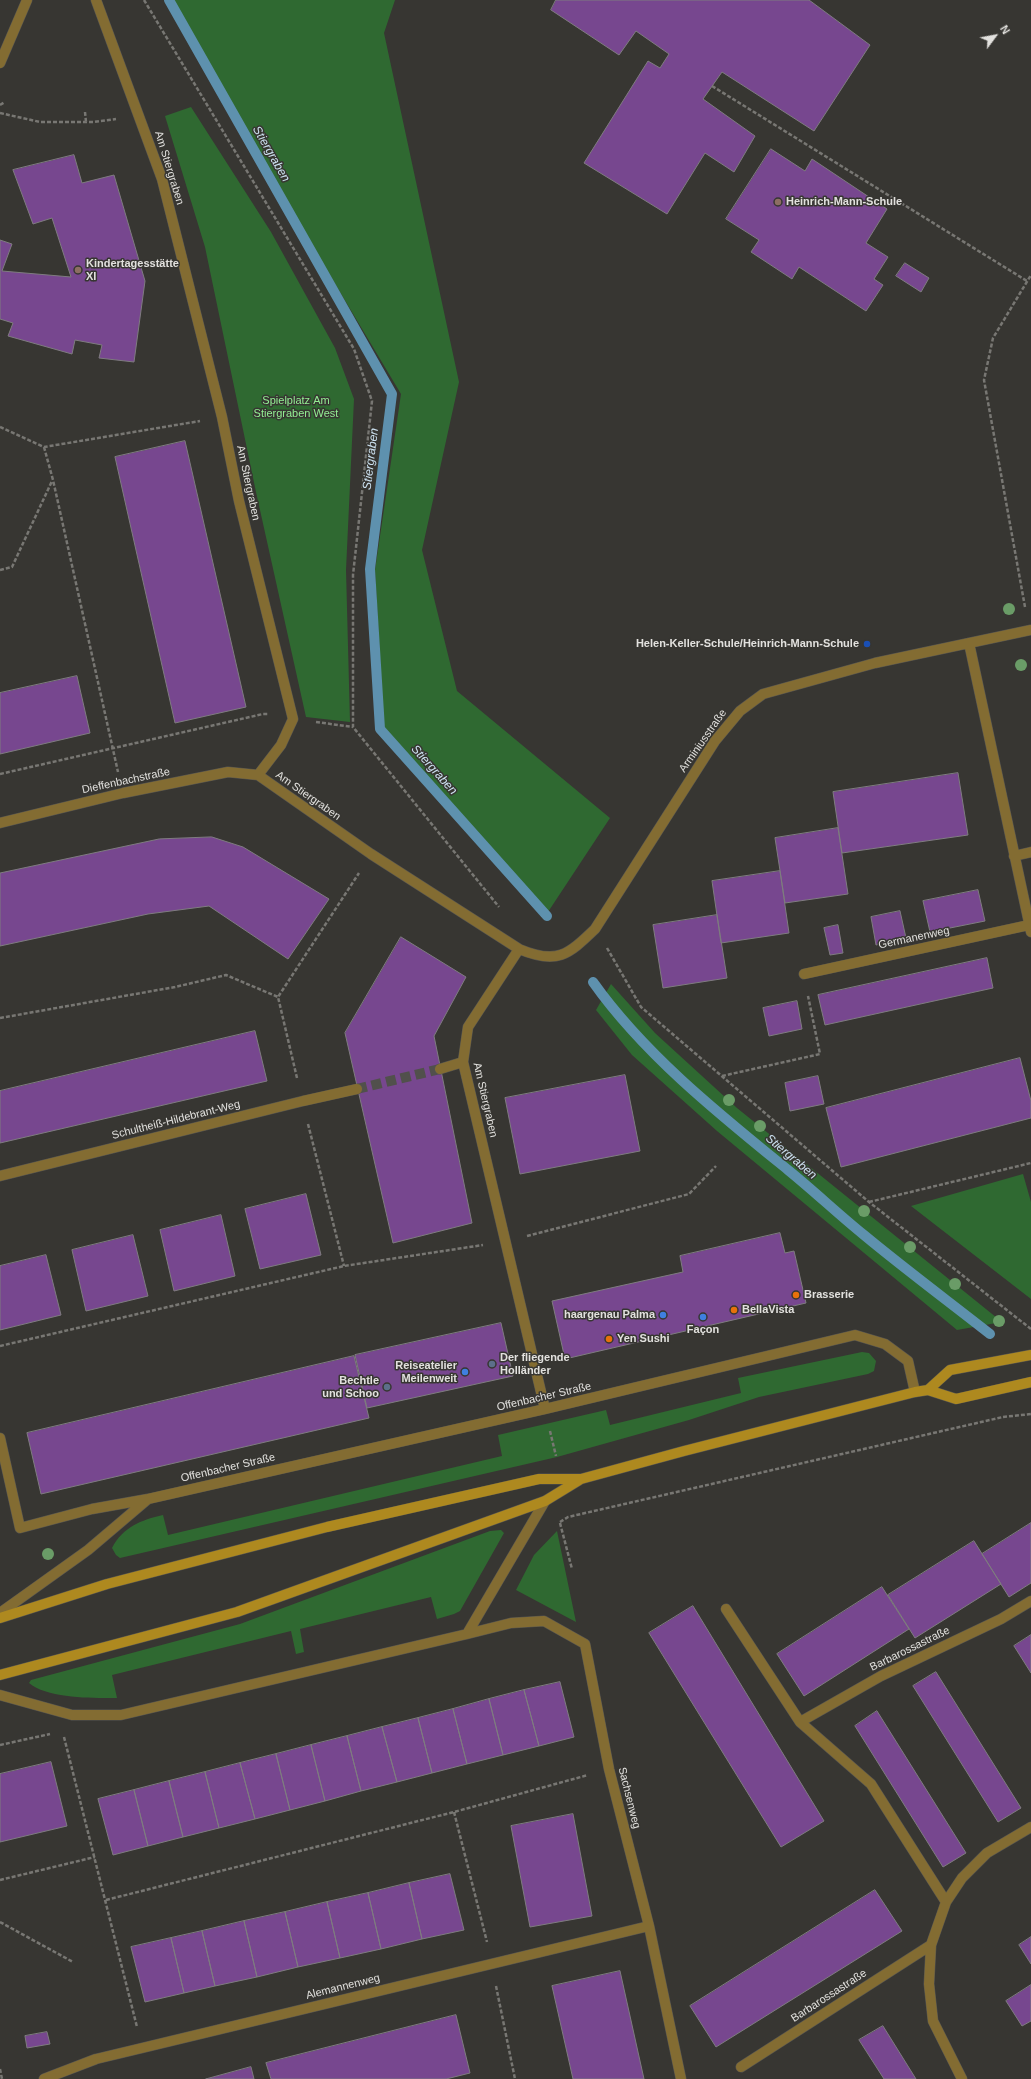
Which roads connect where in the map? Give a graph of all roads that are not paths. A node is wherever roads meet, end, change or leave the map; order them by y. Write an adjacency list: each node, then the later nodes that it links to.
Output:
1 (27, 0): 3 (street)
2 (96, 0): 6 (street, Am Stiergraben)
3 (1, 60)
4 (1030, 630): 5 (street, Arminiusstraße)
5 (969, 643): 9 (street, Germanenweg); 11 (street, Arminiusstraße)
6 (258, 776): 7 (street, Dieffenbachstraße); 11 (street, Am Stiergraben)
7 (0, 822)
8 (1031, 852): 9 (street)
9 (1014, 856): 10 (street, Germanenweg)
10 (1030, 928): 12 (street, Germanenweg)
11 (519, 949): 13 (street, Am Stiergraben)
12 (804, 974)
13 (464, 1062): 14 (street); 21 (street, Am Stiergraben)
14 (440, 1069)
15 (357, 1089): 16 (street, Schultheiß-Hildebrant-Weg)
16 (0, 1176)
17 (1031, 1355): 19 (main road)
18 (1031, 1382): 19 (main road)
19 (928, 1390): 20 (main road)
20 (916, 1392): 21 (street, Offenbacher Straße); 23 (main road)
21 (545, 1410): 24 (street, Offenbacher Straße)
22 (0, 1438): 24 (street, Offenbacher Straße)
23 (581, 1479): 25 (main road); 29 (main road)
24 (148, 1499): 28 (street, Offenbacher Straße)
25 (546, 1501): 30 (street); 31 (main road)
26 (1031, 1601): 33 (street, Barbarossastraße)
27 (726, 1608): 33 (street)
28 (0, 1613)
29 (0, 1618)
30 (467, 1634): 32 (street); 36 (street, Sachsenweg)
31 (0, 1675)
32 (0, 1695)
33 (800, 1722): 35 (street)
34 (1031, 1827): 35 (street)
35 (946, 1902): 37 (street)
36 (649, 1926): 39 (street, Alemannenweg); 40 (street, Sachsenweg)
37 (931, 1945): 38 (street, Barbarossastraße); 41 (street)
38 (740, 2067)
39 (44, 2079)
40 (681, 2079)
41 (962, 2079)

